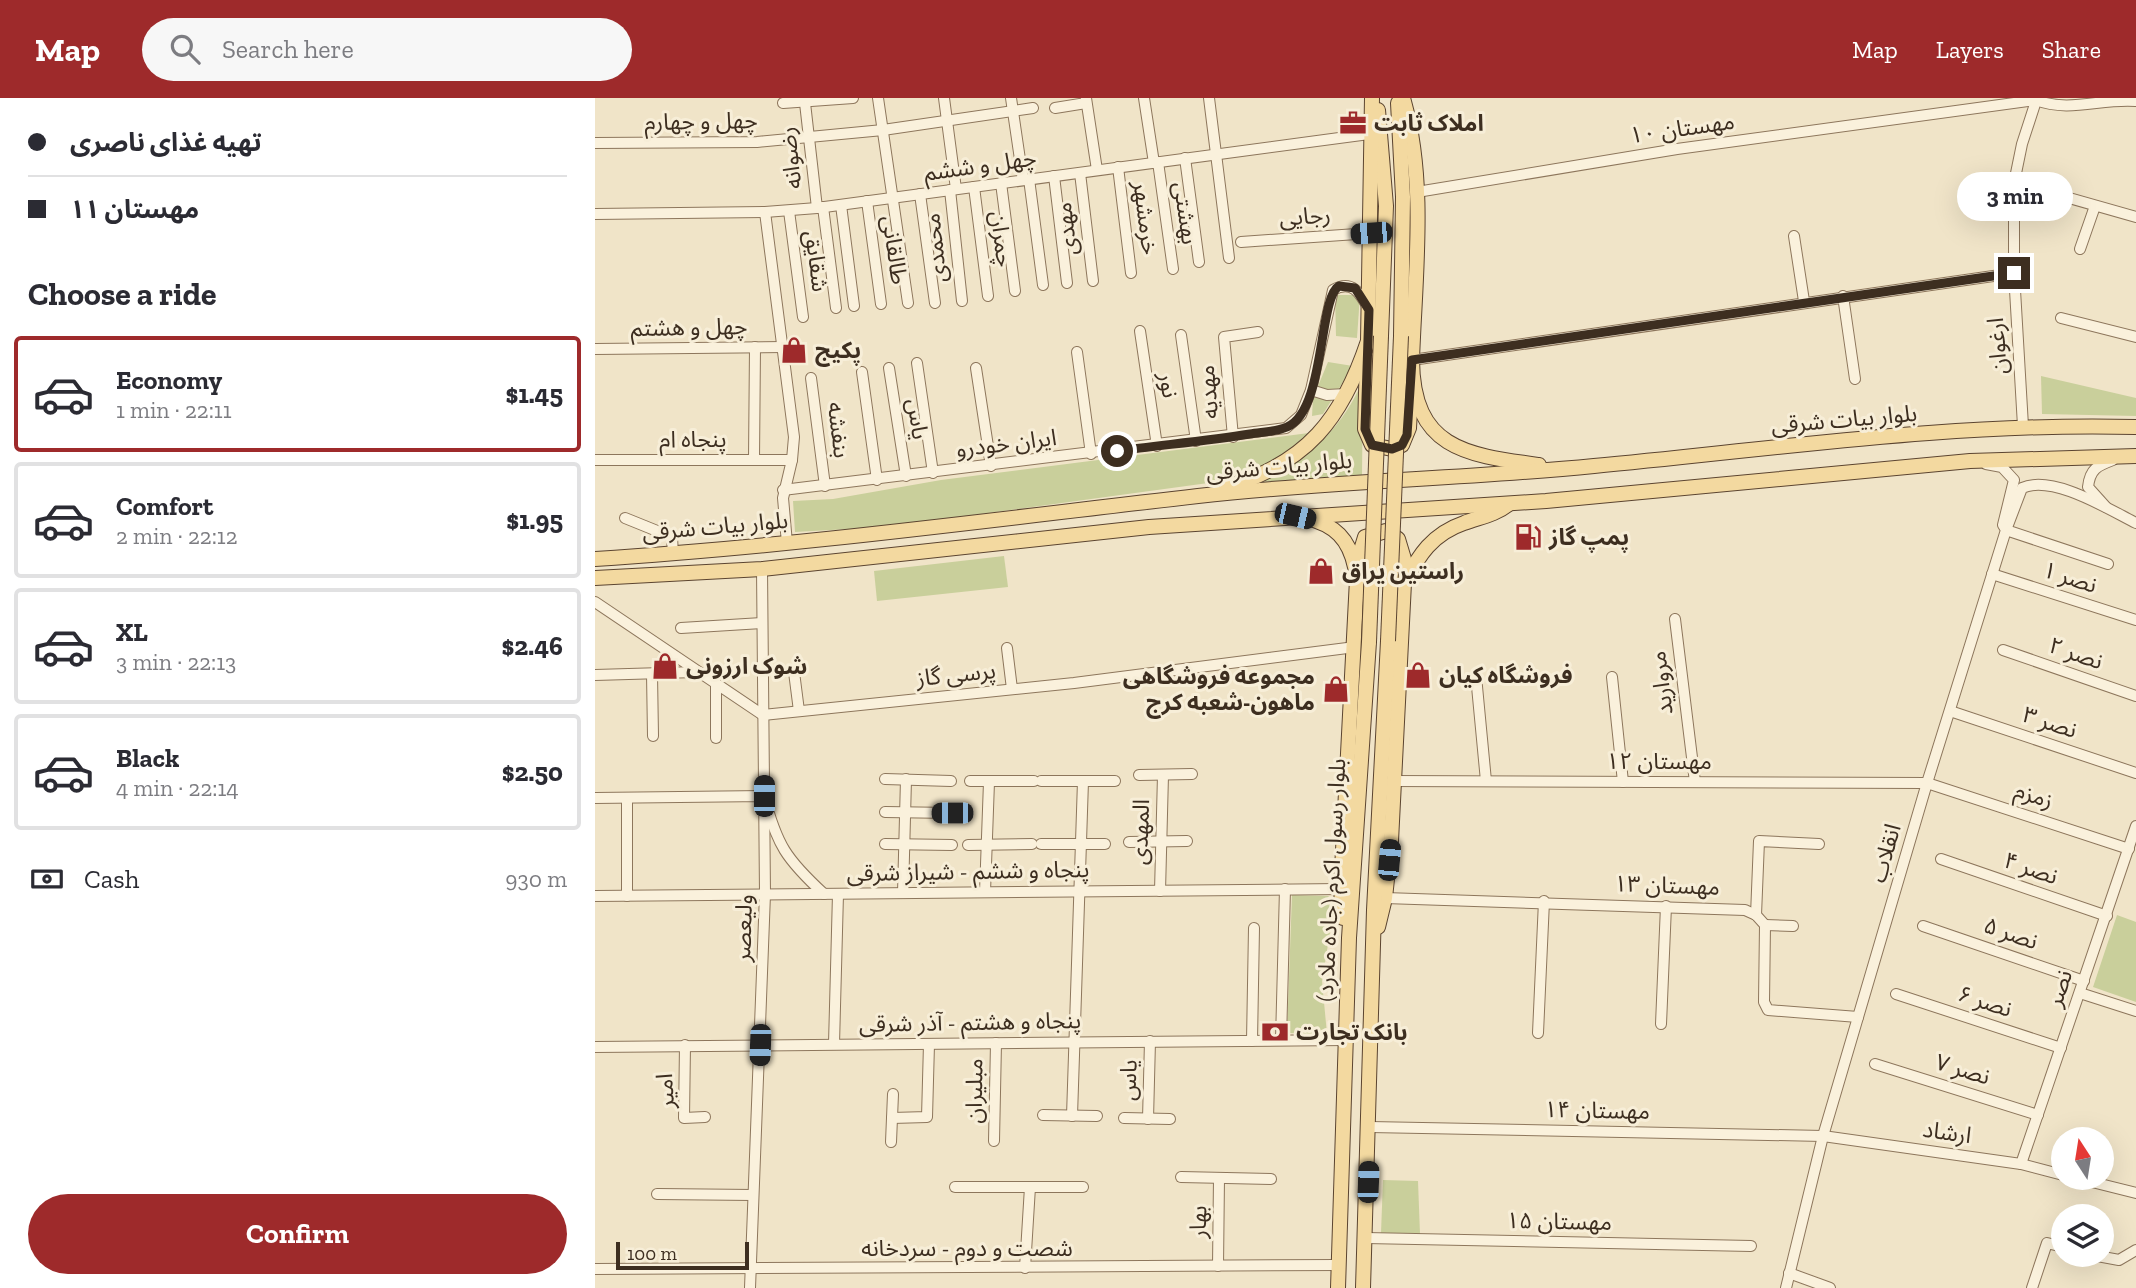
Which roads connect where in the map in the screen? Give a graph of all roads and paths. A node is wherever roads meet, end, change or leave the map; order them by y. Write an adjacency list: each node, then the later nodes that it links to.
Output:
1 (853, 98): 14 (street)
2 (878, 98): 19 (street)
3 (944, 98): 18 (street, محمدی)
4 (1011, 98): 17 (street)
5 (1144, 98): 25 (street, بهشتی)
6 (1209, 98): 23 (street)
7 (1374, 98): 20 (main road); 75 (main road)
8 (1398, 98): 207 (main road, بلوار رسول اکرم (جاده ملارد), bridge)
9 (1403, 98): 35 (main road)
10 (2036, 99): 12 (street, مهستان ۱۰); 35 (street, مهستان ۱۰); 53 (street, ارغوان)
11 (1086, 100): 16 (street); 27 (street)
12 (2136, 102)
13 (783, 103): 14 (street)
14 (805, 103): 21 (street, رضوانه)
15 (1033, 108): 17 (street)
16 (1055, 108)
17 (1013, 111): 18 (street); 30 (street)
18 (947, 121): 19 (street); 34 (street, محمدی)
19 (883, 130): 21 (street); 37 (street)
20 (1369, 134): 23 (street, چهل و ششم); 46 (main road)
21 (808, 137): 22 (street, چهل و چهارم); 41 (street, رضوانه)
22 (595, 143)
23 (1218, 154): 24 (street, چهل و ششم); 50 (street)
24 (1185, 159): 25 (street, چهل و ششم); 51 (street)
25 (1156, 162): 26 (street, چهل و ششم); 52 (street, بهشتی)
26 (1118, 167): 27 (street, چهل و ششم); 54 (street, خرمشهر)
27 (1097, 170): 28 (street, چهل و ششم)
28 (1080, 173): 29 (street, چهل و ششم); 55 (street, مهدی)
29 (1054, 176): 30 (street, چهل و ششم); 56 (street)
30 (1026, 180): 31 (street, چهل و ششم); 57 (street)
31 (1001, 183): 33 (street, چهل و ششم); 58 (street)
32 (2020, 184): 40 (street)
33 (974, 187): 34 (street, چهل و ششم); 59 (street, چمران)
34 (953, 190): 36 (street, چهل و ششم); 61 (street, محمدی)
35 (1417, 192): 80 (main road)
36 (920, 194): 37 (street, چهل و ششم); 64 (street)
37 (894, 198): 38 (street, چهل و ششم); 63 (street)
38 (867, 201): 39 (street, چهل و ششم); 65 (street, طالقانی)
39 (841, 205): 41 (street, چهل و ششم); 66 (street)
40 (2095, 206): 45 (street); 49 (street)
41 (820, 207): 42 (street, چهل و ششم); 67 (street, رضوانه)
42 (789, 211): 43 (street, چهل و ششم); 69 (street, شقایق)
43 (765, 212): 44 (street, چهل و ششم); 76 (street)
44 (595, 214)
45 (2136, 217)
46 (1371, 233): 48 (street, رجایی); 68 (main road)
47 (1794, 236): 62 (street)
48 (1241, 242)
49 (2080, 249)
50 (1229, 258)
51 (1199, 262)
52 (1173, 269)
53 (2014, 273): 60 (street); 90 (street, ارغوان)
54 (1131, 274)
55 (1093, 281)
56 (1067, 283)
57 (1042, 285)
58 (1015, 291)
59 (988, 296)
60 (1843, 296): 62 (street); 86 (street)
61 (962, 301)
62 (1804, 301): 80 (street)
63 (908, 303)
64 (935, 303)
65 (881, 304)
66 (854, 306)
67 (836, 308)
68 (1369, 310): 75 (main road); 88 (street)
69 (803, 317)
70 (2061, 318): 74 (street)
71 (1140, 331): 94 (street, نور)
72 (1258, 332): 92 (street, مهدیه)
73 (1181, 335): 93 (street)
74 (2136, 337)
75 (1374, 339): 87 (main road); 89 (main road); 133 (main road, bridge)
76 (784, 346): 77 (street, چهل و هشتم); 99 (street)
77 (755, 347): 78 (street, چهل و هشتم); 97 (street)
78 (595, 349)
79 (1077, 352): 95 (street)
80 (1412, 360): 87 (main road)
81 (917, 363): 103 (street)
82 (890, 368): 104 (street, یاس)
83 (976, 368): 101 (street)
84 (863, 372): 105 (street)
85 (811, 378): 106 (street, بنفشه)
86 (1855, 379)
87 (1412, 381): 102 (main road)
88 (1311, 390): 89 (street); 92 (street, ایران خودرو)
89 (1346, 394): 108 (main road)
90 (2023, 426): 91 (main road, بلوار بیات شرقی); 102 (main road, بلوار بیات شرقی)
91 (2136, 427)
92 (1233, 436): 93 (street, ایران خودرو)
93 (1196, 441): 94 (street, ایران خودرو)
94 (1157, 446): 95 (street, ایران خودرو)
95 (1091, 454): 101 (street, ایران خودرو)
96 (2129, 456): 100 (main road, بلوار بیات شرقی); 110 (street)
97 (754, 459): 98 (street, پنجاه ام); 99 (street, پنجاه ام)
98 (595, 460)
99 (792, 460): 107 (street)
100 (1970, 461): 109 (main road, بلوار بیات شرقی); 114 (street, انقلاب)
101 (991, 466): 103 (street, ایران خودرو)
102 (1568, 469): 108 (main road, بلوار بیات شرقی)
103 (933, 473): 104 (street, ایران خودرو)
104 (905, 477): 105 (street, ایران خودرو)
105 (877, 480): 106 (street, ایران خودرو)
106 (825, 486): 107 (street, ایران خودرو)
107 (783, 490): 117 (street)
108 (1199, 496): 115 (main road, بلوار بیات شرقی)
109 (1510, 503): 111 (main road, بلوار بیات شرقی); 127 (main road)
110 (2108, 509): 113 (street); 114 (street)
111 (1295, 516): 118 (main road, بلوار بیات شرقی); 126 (main road)
112 (625, 518): 119 (street)
113 (2136, 523)
114 (2006, 530): 122 (street); 124 (street, انقلاب)
115 (908, 532): 116 (main road, بلوار بیات شرقی); 118 (main road)
116 (883, 534): 117 (main road, بلوار بیات شرقی); 120 (main road)
117 (787, 543): 119 (main road, بلوار بیات شرقی)
118 (912, 552): 120 (main road, بلوار بیات شرقی)
119 (673, 554): 121 (main road, بلوار بیات شرقی)
120 (887, 554): 123 (main road, بلوار بیات شرقی)
121 (595, 559)
122 (2108, 564)
123 (762, 569): 125 (main road, بلوار بیات شرقی); 131 (street, ولیعصر)
124 (1992, 574): 130 (street, نصر ۱); 145 (street, انقلاب)
125 (595, 578)
126 (1358, 582): 127 (main road); 133 (main road)
127 (1404, 583): 160 (main road)
128 (595, 602): 136 (street)
129 (1675, 620): 164 (street, مروارید)
130 (2136, 620)
131 (762, 623): 132 (street); 147 (street, ولیعصر)
132 (681, 628)
133 (1361, 644): 143 (street, پرسی گاز); 187 (main road); 206 (main road, بلوار رسول اکرم (جاده ملارد))
134 (1007, 648): 143 (street)
135 (2003, 650): 144 (street, نصر ۲)
136 (697, 672): 138 (street); 142 (street)
137 (794, 672): 146 (street)
138 (652, 674): 139 (street); 148 (street)
139 (595, 675)
140 (1476, 677): 161 (street)
141 (1612, 677): 163 (street)
142 (716, 685): 147 (street); 149 (street)
143 (1012, 689): 146 (street, پرسی گاز)
144 (2136, 696)
145 (1950, 710): 150 (street, نصر ۳); 165 (street, انقلاب)
146 (799, 711): 147 (street, پرسی گاز)
147 (763, 715): 166 (street, ولیعصر)
148 (653, 736)
149 (716, 738)
150 (2136, 773)
151 (1192, 774): 153 (street)
152 (1139, 775): 153 (street)
153 (1163, 775): 173 (street, المهدی)
154 (885, 779): 155 (street)
155 (906, 779): 156 (street); 170 (street)
156 (951, 781)
157 (970, 781): 162 (street)
158 (1083, 781): 159 (street); 162 (street); 177 (street)
159 (1115, 781)
160 (1392, 781): 161 (street, مهستان ۱۲); 197 (main road)
161 (1486, 781): 163 (street, مهستان ۱۲)
162 (989, 782): 183 (street)
163 (1623, 782): 164 (street, مهستان ۱۲)
164 (1695, 782): 165 (street, مهستان ۱۲)
165 (1927, 783): 184 (street, زمزم); 212 (street, انقلاب)
166 (764, 796): 168 (street); 192 (street, ولیعصر); 193 (street)
167 (595, 798): 168 (street)
168 (627, 798): 196 (street)
169 (885, 812): 170 (street)
170 (905, 813): 171 (street); 176 (street)
171 (952, 813)
172 (2136, 826): 184 (street, نصر)
173 (1161, 841): 174 (street); 175 (street); 189 (street, المهدی)
174 (1188, 841)
175 (1129, 842)
176 (904, 844): 180 (street); 181 (street); 191 (street)
177 (1080, 844): 178 (street); 183 (street); 188 (street)
178 (1105, 844)
179 (1819, 844): 200 (street)
180 (885, 845)
181 (952, 845)
182 (968, 845): 183 (street)
183 (987, 845): 190 (street)
184 (2129, 849): 201 (street, نصر)
185 (1941, 859): 201 (street, نصر ۴)
186 (1285, 889): 187 (street, پنجاه و ششم - شیراز شرقی); 189 (street, پنجاه و ششم - شیراز شرقی); 215 (street)
187 (1341, 889): 206 (main road)
188 (1078, 891): 189 (street, پنجاه و ششم - شیراز شرقی); 190 (street, پنجاه و ششم - شیراز شرقی); 219 (street)
189 (1160, 891)
190 (985, 892): 191 (street, پنجاه و ششم - شیراز شرقی)
191 (903, 893): 194 (street, پنجاه و ششم - شیراز شرقی)
192 (765, 894): 193 (street, پنجاه و ششم - شیراز شرقی); 196 (street, پنجاه و ششم - شیراز شرقی); 224 (street, ولیعصر)
193 (824, 894): 194 (street, پنجاه و ششم - شیراز شرقی)
194 (838, 894): 221 (street)
195 (595, 896): 196 (street, پنجاه و ششم - شیراز شرقی)
196 (627, 896)
197 (1385, 898): 198 (street, مهستان ۱۳); 207 (main road)
198 (1544, 901): 199 (street, مهستان ۱۳); 214 (street)
199 (1666, 906): 200 (street, مهستان ۱۳); 213 (street)
200 (1756, 915): 202 (street)
201 (2107, 916): 208 (street, نصر)
202 (1765, 925): 203 (street); 212 (street)
203 (1793, 926)
204 (1923, 926): 208 (street, نصر ۵)
205 (1254, 928): 218 (street)
206 (1349, 938): 216 (main road, بلوار رسول اکرم (جاده ملارد))
207 (1373, 938): 238 (main road)
208 (2084, 981): 226 (street, نصر)
209 (1896, 994): 226 (street, نصر ۶)
210 (2084, 994): 211 (street)
211 (2136, 1011)
212 (1858, 1017): 239 (street, انقلاب)
213 (1661, 1024)
214 (1538, 1033)
215 (1280, 1040): 216 (street, پنجاه و هشتم - آذر شرقی); 218 (street, پنجاه و هشتم - آذر شرقی)
216 (1346, 1040): 259 (main road, بلوار رسول اکرم (جاده ملارد))
217 (1150, 1041): 218 (street, پنجاه و هشتم - آذر شرقی); 219 (street, پنجاه و هشتم - آذر شرقی); 236 (street, یاس)
218 (1252, 1041)
219 (1075, 1042): 220 (street, پنجاه و هشتم - آذر شرقی); 231 (street)
220 (996, 1043): 222 (street, پنجاه و هشتم - آذر شرقی); 240 (street, مبلیران)
221 (834, 1044): 222 (street, پنجاه و هشتم - آذر شرقی); 224 (street, پنجاه و هشتم - آذر شرقی)
222 (929, 1044): 234 (street)
223 (685, 1045): 224 (street, پنجاه و هشتم - آذر شرقی); 225 (street, پنجاه و هشتم - آذر شرقی); 233 (street, امیر)
224 (760, 1045): 253 (street, ولیعصر)
225 (595, 1047)
226 (2061, 1048): 230 (street, نصر)
227 (1875, 1064): 230 (street, نصر ۷)
228 (893, 1094): 234 (street)
229 (1043, 1115): 231 (street)
230 (2038, 1115): 242 (street, نصر)
231 (1072, 1116): 232 (street)
232 (1097, 1116)
233 (705, 1117)
234 (892, 1118): 241 (street)
235 (1124, 1118): 236 (street, یاس)
236 (1148, 1119): 237 (street, یاس)
237 (1170, 1119)
238 (1370, 1127): 239 (street, مهستان ۱۴); 254 (main road)
239 (1823, 1136): 242 (street, ارشاد); 264 (street, انقلاب)
240 (994, 1141)
241 (891, 1142)
242 (2021, 1164): 243 (street, ارشاد)
243 (2051, 1172)
244 (1181, 1177): 245 (street, بهار)
245 (1219, 1178): 246 (street, بهار); 260 (street, بهار)
246 (1271, 1179)
247 (955, 1186): 248 (street)
248 (1030, 1187): 249 (street); 261 (street)
249 (1083, 1187)
250 (2114, 1188): 251 (street)
251 (2136, 1193)
252 (657, 1194): 253 (street)
253 (753, 1195): 263 (street, ولیعصر)
254 (1366, 1238): 256 (street, مهستان ۱۵); 267 (main road)
255 (2051, 1244): 270 (street)
256 (1751, 1246)
257 (2136, 1250): 258 (street)
258 (2114, 1259)
259 (1339, 1265): 260 (street, شصت و دوم - سردخانه); 266 (main road, بلوار رسول اکرم (جاده ملارد))
260 (1218, 1266): 261 (street, شصت و دوم - سردخانه)
261 (1025, 1268): 263 (street, شصت و دوم - سردخانه)
262 (595, 1269): 263 (street, شصت و دوم - سردخانه)
263 (750, 1270): 265 (street, ولیعصر)
264 (1789, 1273): 268 (street, انقلاب); 269 (street)
265 (750, 1288)
266 (1338, 1288)
267 (1363, 1288)
268 (1786, 1288)
269 (1831, 1288)
270 (2032, 1288)

